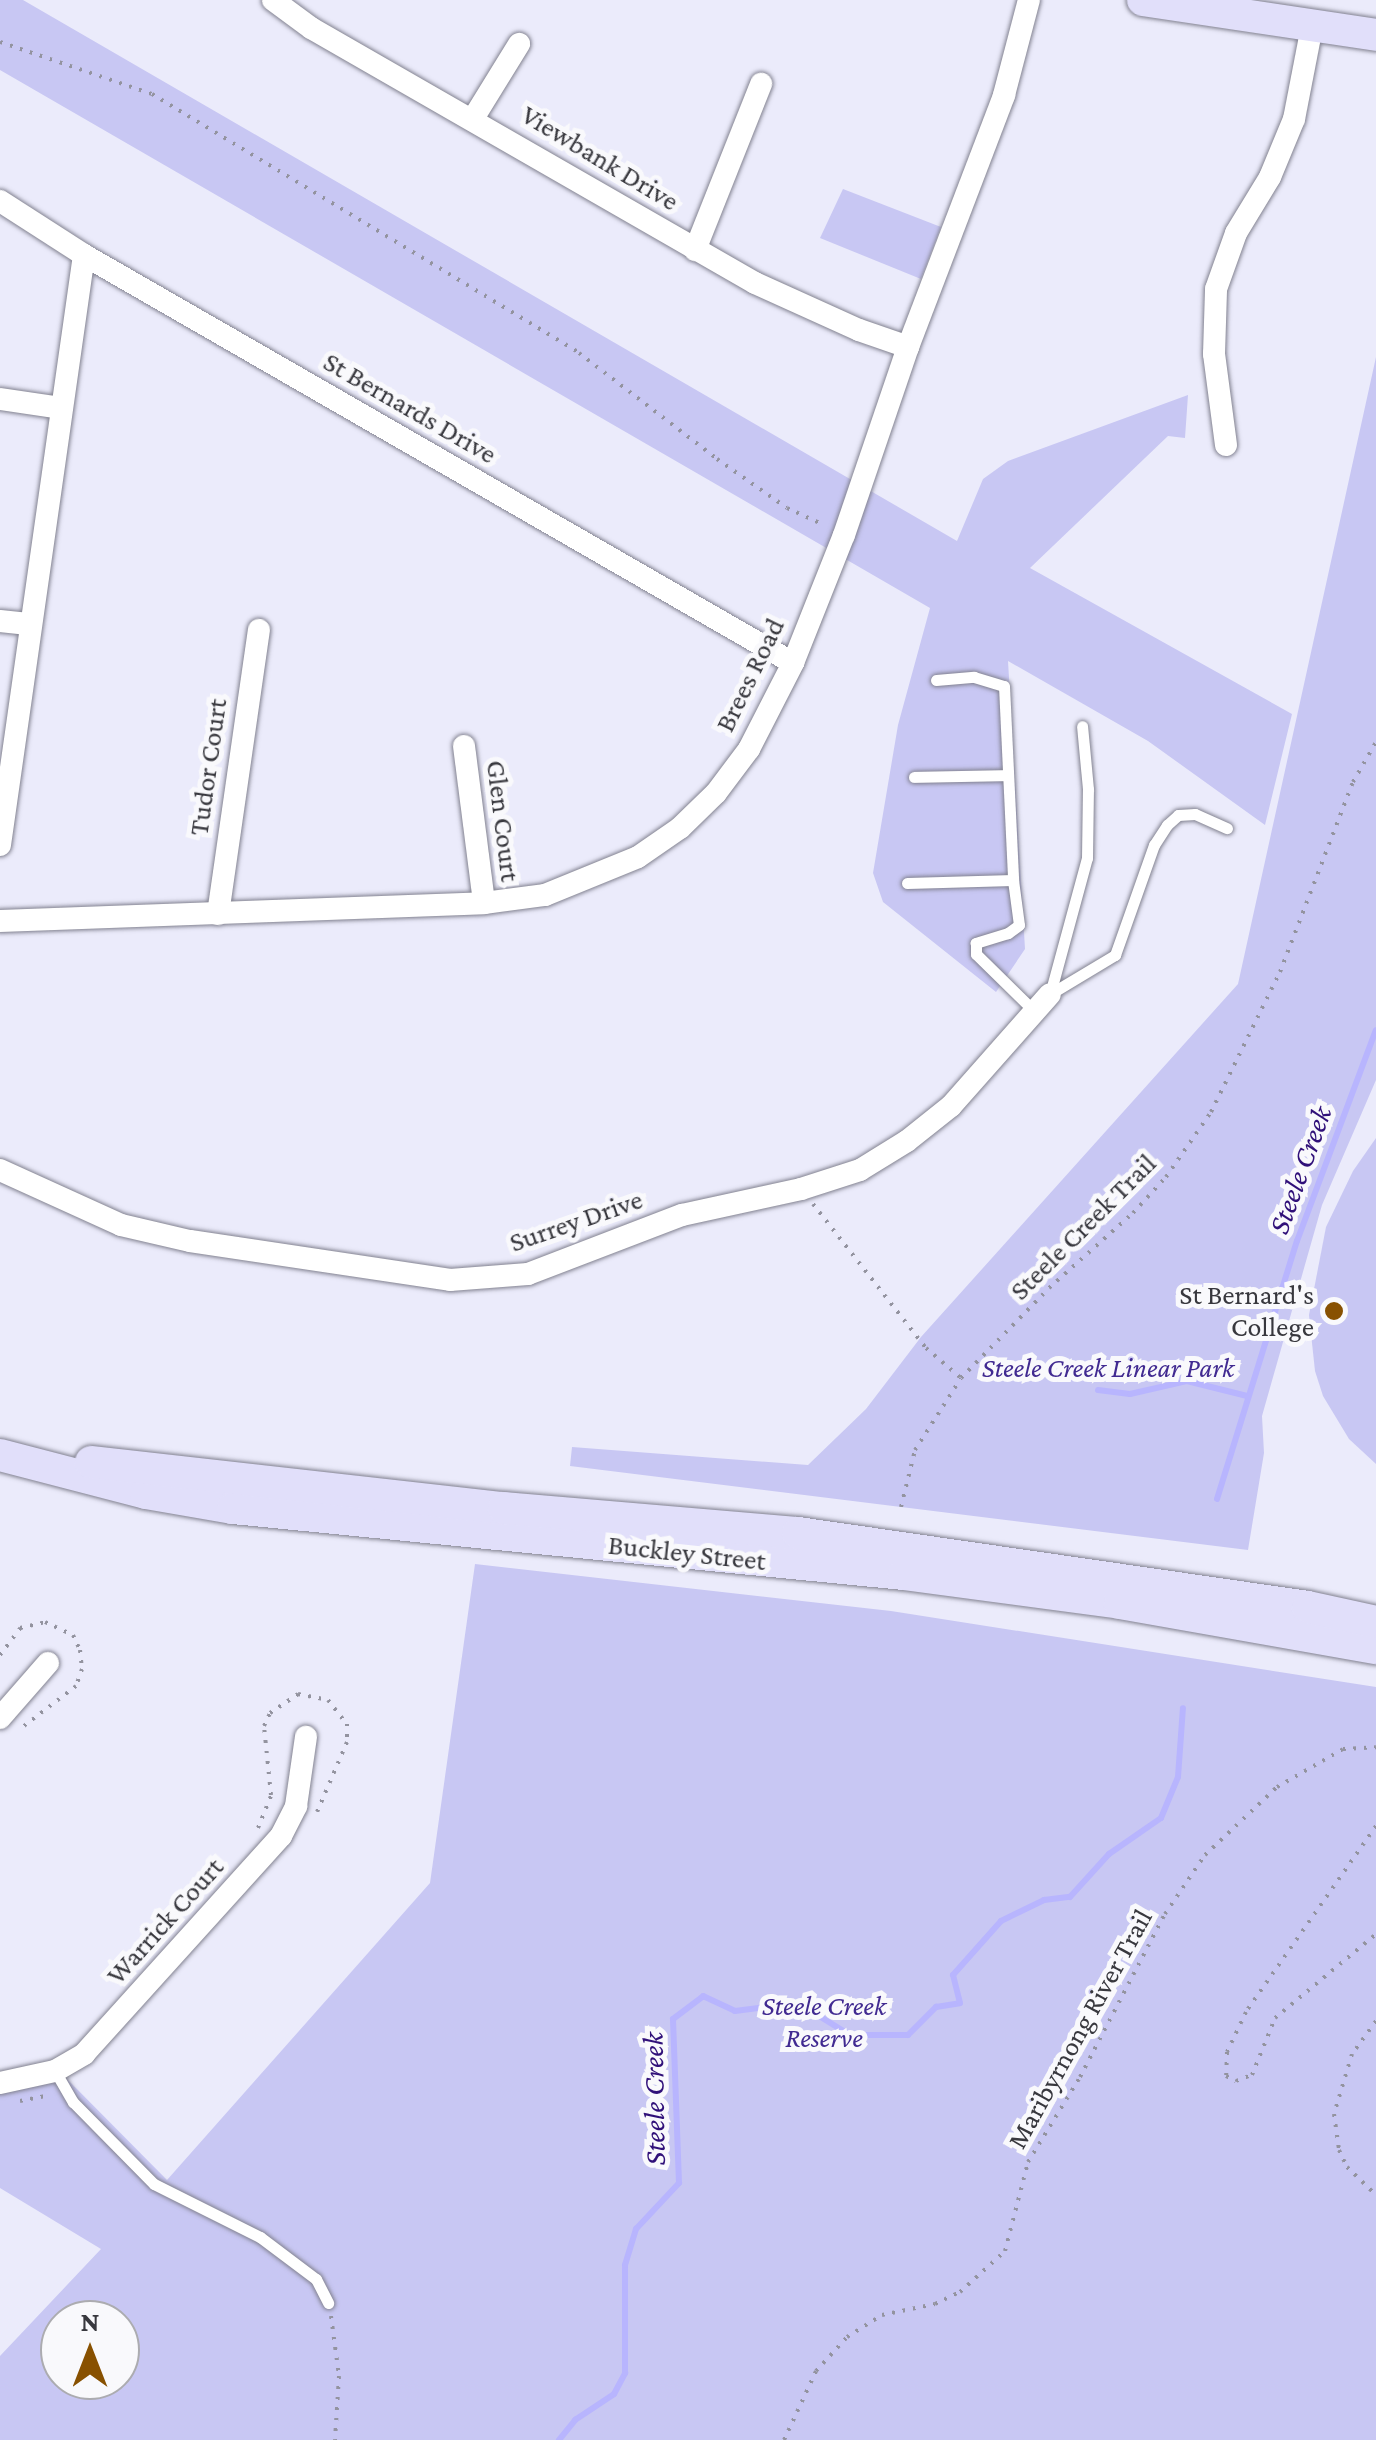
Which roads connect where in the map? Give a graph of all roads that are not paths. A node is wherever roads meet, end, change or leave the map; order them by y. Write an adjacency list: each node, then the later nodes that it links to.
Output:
1 (273, 0): 10 (street, Viewbank Drive)
2 (1018, 0): 7 (street, Brees Road)
3 (1029, 0): 7 (street, Brees Road)
4 (1143, 0): 5 (main road)
5 (1312, 26): 6 (main road); 17 (street)
6 (1376, 35)
7 (1018, 42): 14 (street, Brees Road)
8 (519, 44): 10 (street)
9 (761, 84): 12 (street)
10 (474, 118): 12 (street, Viewbank Drive)
11 (0, 201): 13 (street, St Bernards Drive)
12 (695, 250): 14 (street, Viewbank Drive)
13 (84, 256): 16 (street); 21 (street, St Bernards Drive)
14 (908, 346): 21 (street, Brees Road)
15 (0, 400): 16 (street)
16 (61, 408): 19 (street)
17 (1226, 445)
18 (0, 621): 19 (street)
19 (31, 624): 28 (street)
20 (259, 630): 32 (street, Tudor Court)
21 (793, 663): 31 (street, Brees Road)
22 (936, 680): 25 (lane)
23 (1082, 726): 34 (lane)
24 (464, 746): 31 (street, Glen Court)
25 (1008, 774): 26 (lane); 29 (lane)
26 (914, 778)
27 (1227, 828): 34 (lane)
28 (0, 844)
29 (1013, 880): 30 (lane); 34 (lane)
30 (907, 883)
31 (484, 903): 32 (street, Brees Road)
32 (218, 914): 33 (street, Brees Road)
33 (0, 921)
34 (1042, 1003): 35 (street, Surrey Drive)
35 (0, 1170)
36 (0, 1454): 37 (main road, Buckley Street); 38 (main road, Buckley Street)
37 (1376, 1622)
38 (1376, 1648)
39 (48, 1663): 40 (street)
40 (0, 1718)
41 (306, 1737): 42 (street, Warrick Court)
42 (55, 2071): 43 (street, Warrick Court); 44 (lane)
43 (0, 2083)
44 (328, 2303)

